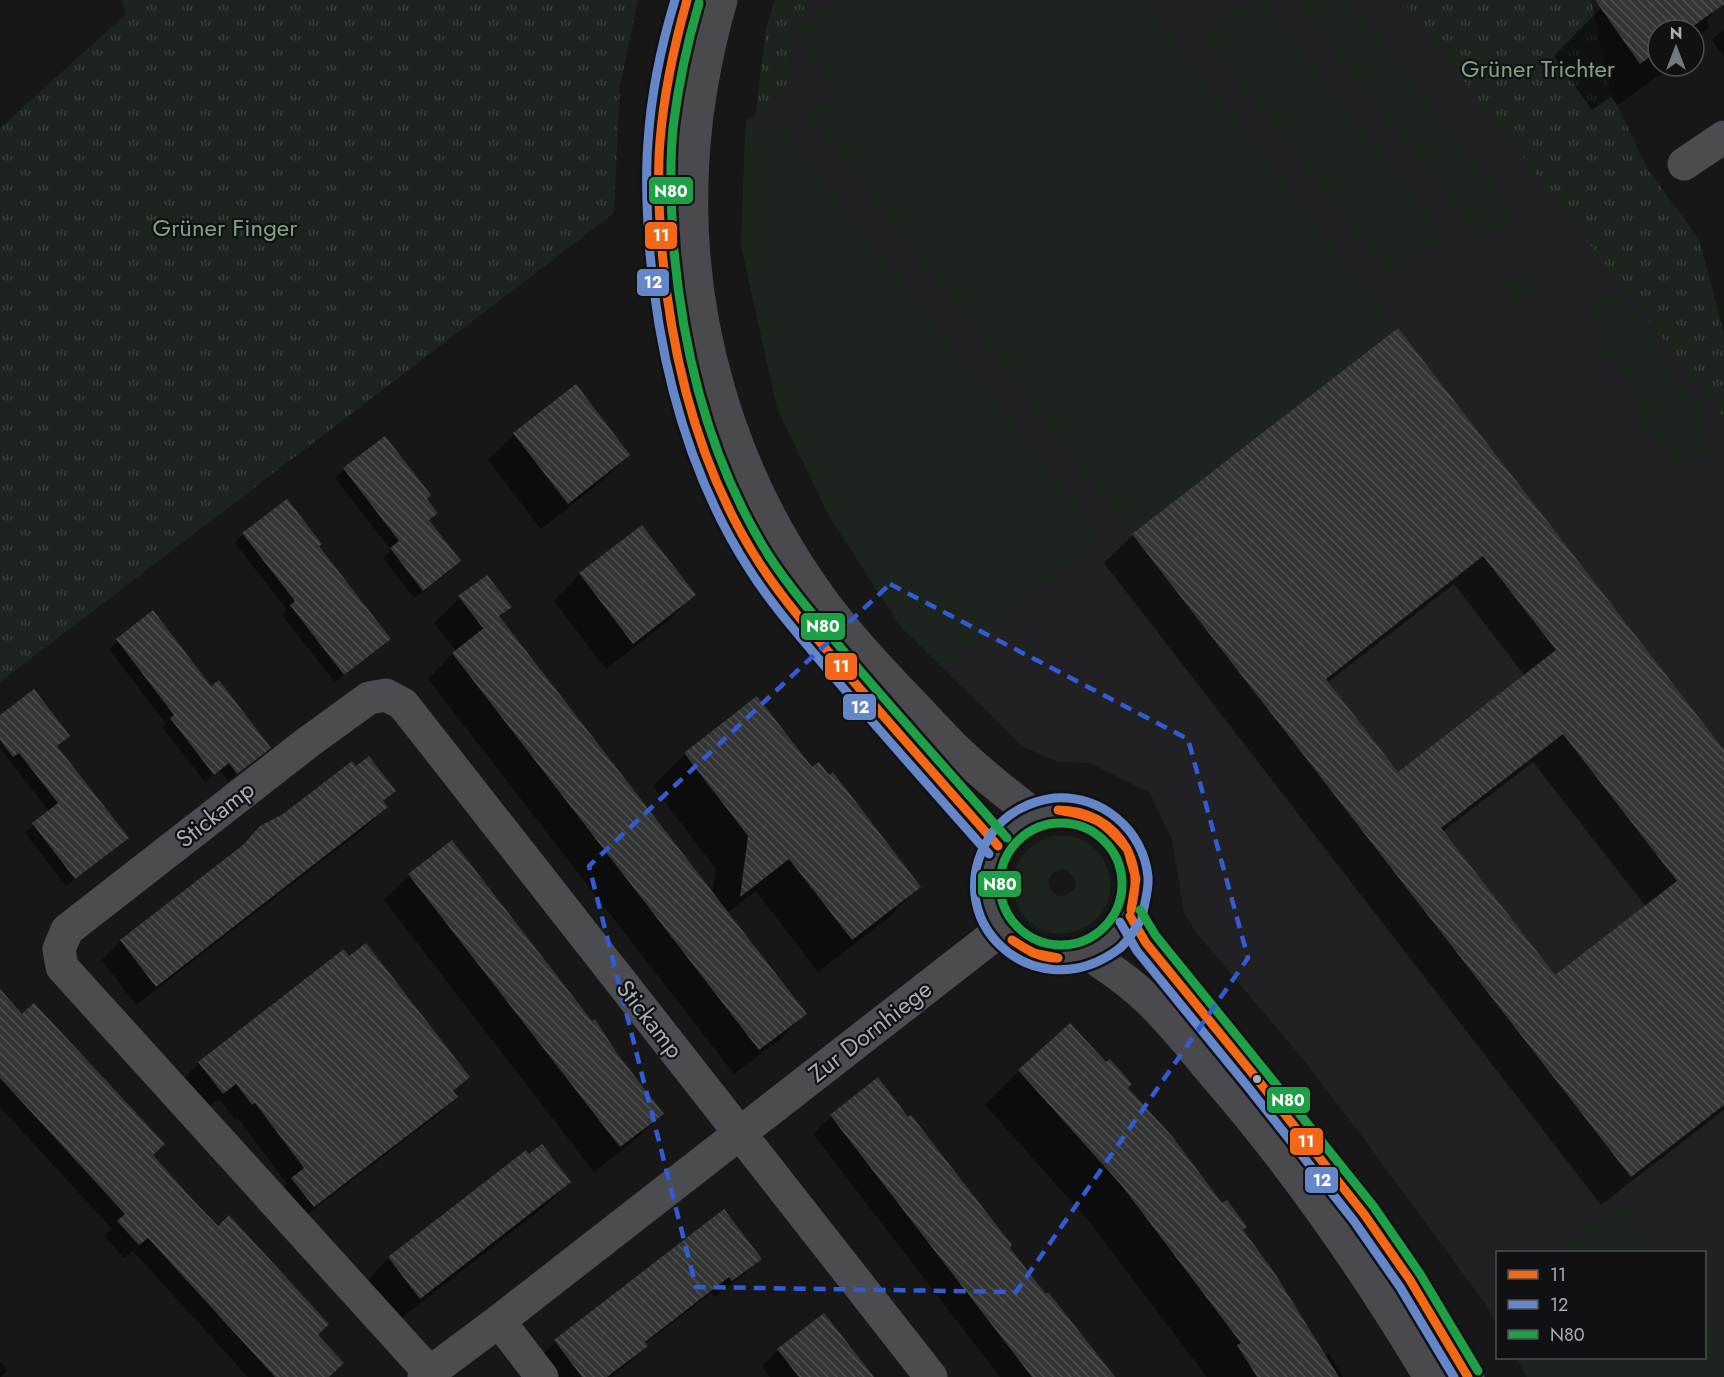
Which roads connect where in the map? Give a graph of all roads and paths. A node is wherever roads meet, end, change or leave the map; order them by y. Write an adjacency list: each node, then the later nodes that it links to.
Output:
1 (687, 0): 6 (street)
2 (721, 0): 5 (street)
3 (1724, 136): 4 (street)
4 (1684, 164)
5 (1034, 815): 6 (street); 7 (street)
6 (998, 846): 8 (street)
7 (1130, 916): 9 (street); 16 (street)
8 (1002, 930): 9 (street); 10 (street, Zur Dornhiege)
9 (1088, 954): 15 (street)
10 (739, 1133): 11 (street, Zur Dornhiege); 12 (street, Stickamp); 14 (street)
11 (499, 1321): 12 (street, Zur Dornhiege); 13 (street)
12 (427, 1375)
13 (542, 1377)
14 (931, 1377)
15 (1430, 1377)
16 (1468, 1377)

